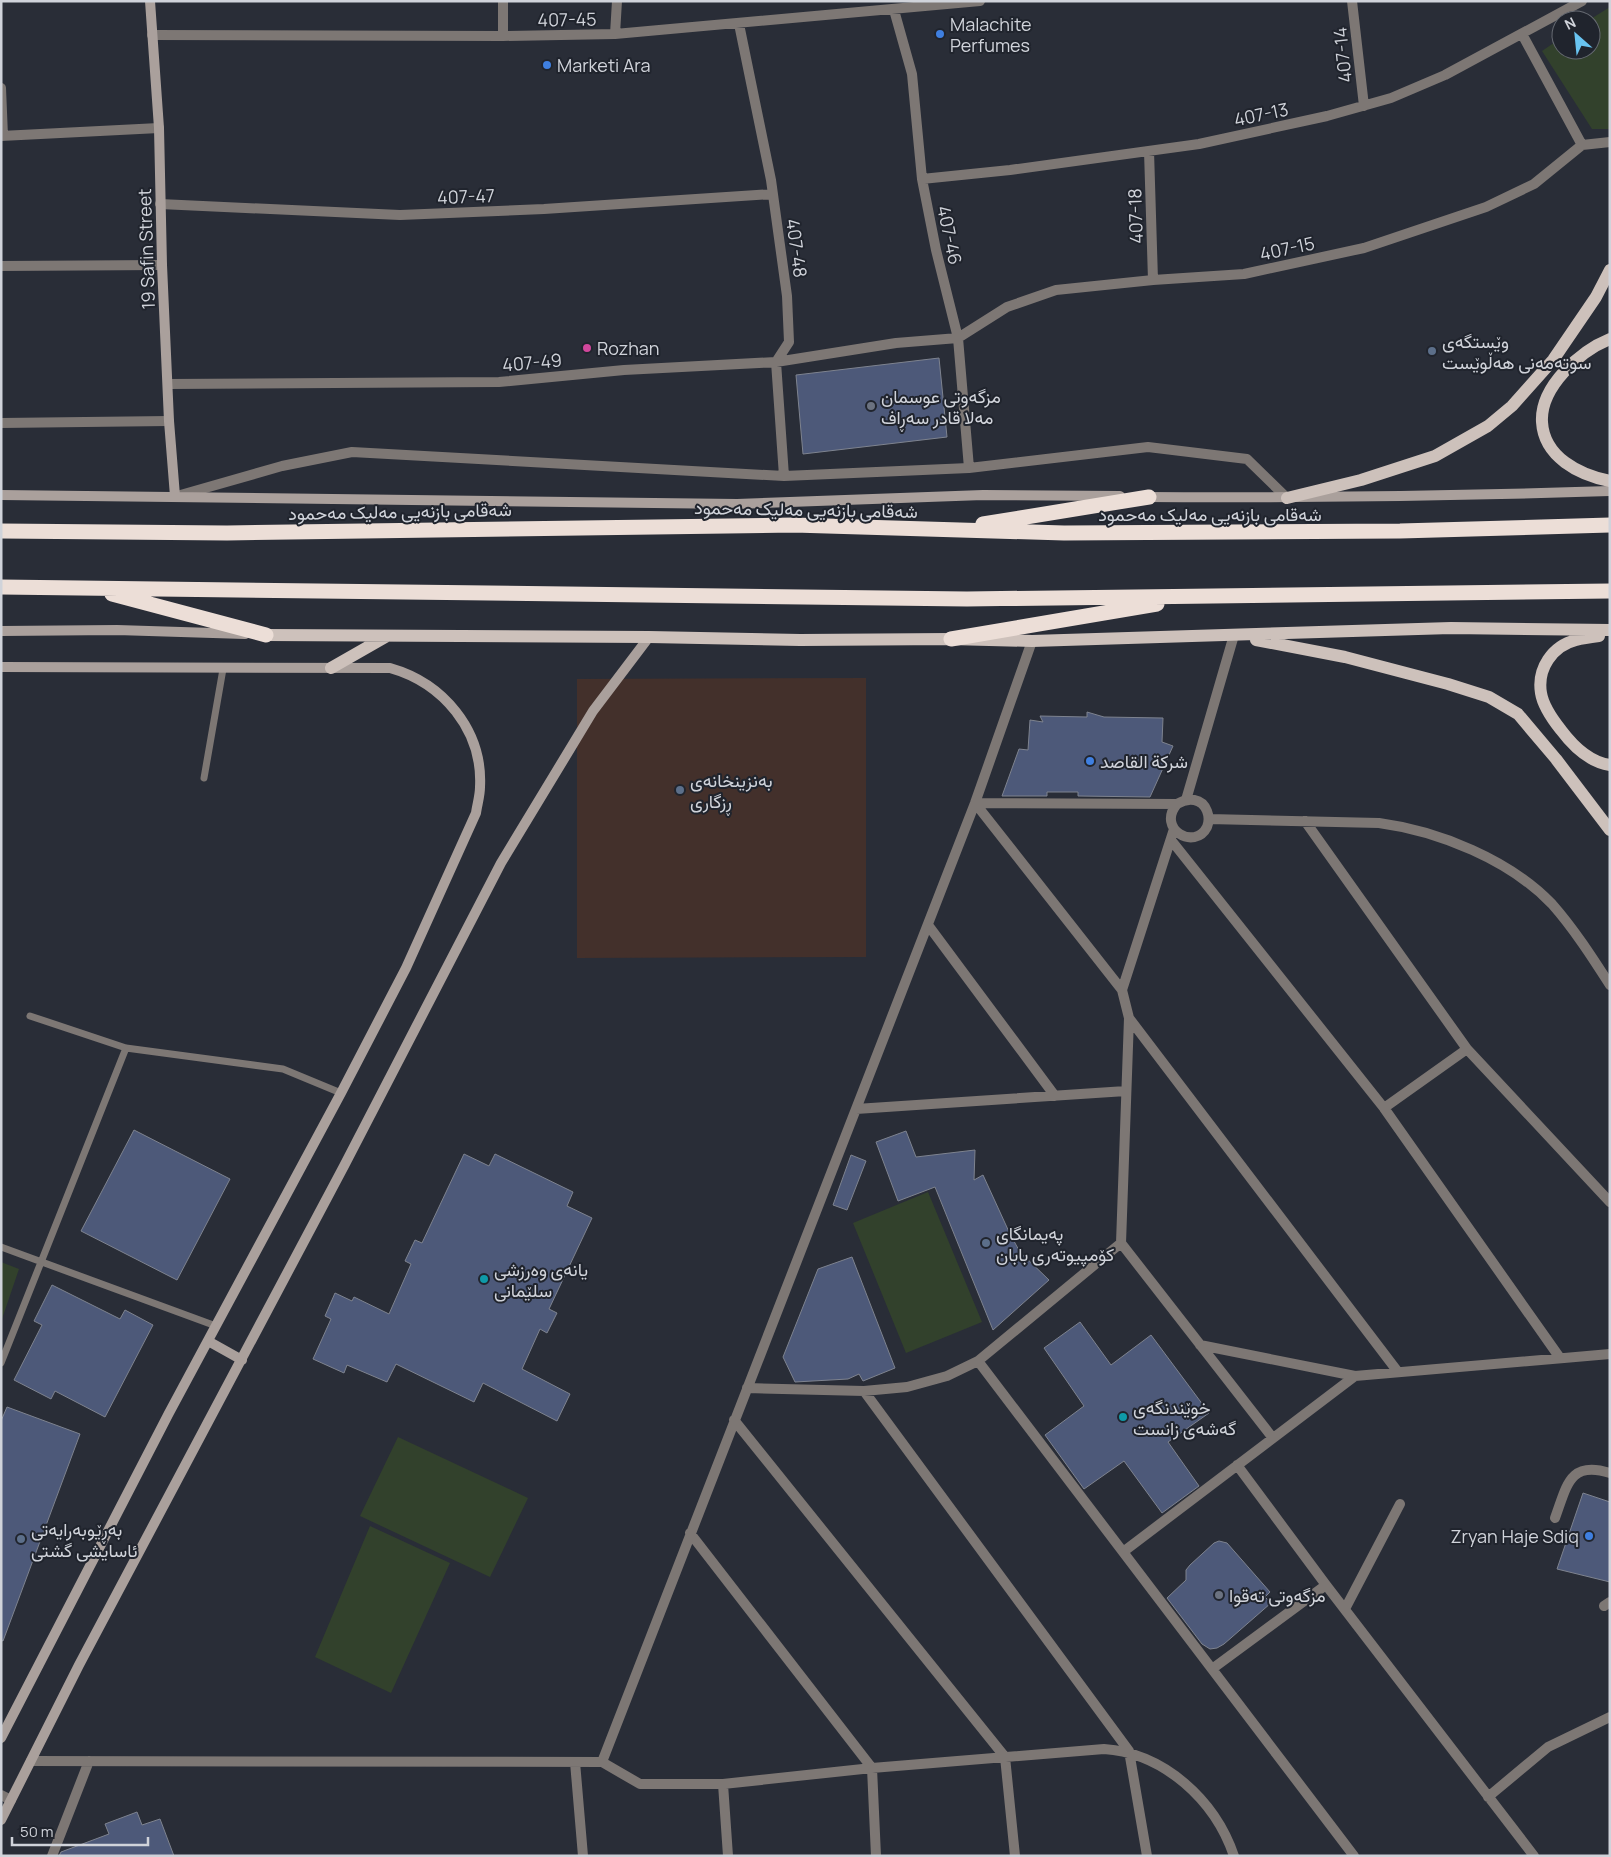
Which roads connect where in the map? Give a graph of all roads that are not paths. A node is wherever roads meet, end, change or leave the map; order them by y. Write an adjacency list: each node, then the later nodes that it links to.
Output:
1 (150, 1): 11 (street, 19 Safin Street)
2 (503, 1): 12 (street)
3 (617, 1): 9 (street)
4 (980, 1): 7 (street, 407-45)
5 (1352, 1): 14 (street, 407-14)
6 (1582, 1): 10 (street, 407-13)
7 (894, 10): 8 (street, 407-45); 20 (street, 407-46)
8 (739, 24): 9 (street, 407-45); 21 (street, 407-48)
9 (615, 34): 12 (street, 407-45)
10 (1522, 34): 14 (street, 407-13); 18 (street)
11 (152, 35): 12 (street, 407-45); 15 (street, 19 Safin Street)
12 (503, 36)
13 (1, 88): 16 (street)
14 (1364, 106): 19 (street, 407-13)
15 (159, 128): 16 (street); 22 (street, 19 Safin Street)
16 (2, 136)
17 (1610, 142): 18 (street)
18 (1582, 145): 26 (street, 407-15)
19 (1149, 151): 20 (street, 407-13); 26 (street, 407-18)
20 (922, 179): 27 (street, 407-46)
21 (773, 194): 22 (street, 407-47); 29 (street, 407-48)
22 (160, 204): 23 (street, 19 Safin Street)
23 (162, 265): 24 (street); 30 (street, 19 Safin Street)
24 (1, 266)
25 (1610, 270): 40 (main road)
26 (1153, 280): 27 (street, 407-15)
27 (958, 338): 29 (street, 407-49); 33 (street, 407-46)
28 (1610, 339): 35 (main road)
29 (776, 362): 30 (street, 407-49); 34 (street)
30 (168, 384): 31 (street, 19 Safin Street)
31 (169, 421): 32 (street); 38 (street, 19 Safin Street)
32 (1, 423)
33 (969, 468): 34 (street); 40 (street)
34 (784, 476): 38 (street)
35 (1610, 481)
36 (1610, 490): 40 (street)
37 (1, 495): 38 (street)
38 (175, 496): 39 (street)
39 (1149, 497): 40 (street); 42 (highway)
40 (1287, 498)
41 (1610, 525): 42 (highway, شەقامی بازنەیی مەلیک مەحمود)
42 (948, 530): 43 (highway, شەقامی بازنەیی مەلیک مەحمود)
43 (1, 531)
44 (1, 587): 45 (highway)
45 (89, 588): 47 (highway); 51 (highway)
46 (1610, 591): 47 (highway)
47 (1203, 596): 55 (highway)
48 (1610, 630): 53 (main road)
49 (1, 631): 51 (street)
50 (1610, 634): 60 (main road)
51 (266, 635): 52 (main road)
52 (389, 635): 54 (main road); 59 (main road)
53 (1234, 636): 56 (main road); 62 (street); 67 (main road)
54 (648, 637): 55 (main road); 90 (street)
55 (952, 638): 56 (main road)
56 (1032, 641): 63 (street)
57 (1, 667): 58 (street)
58 (223, 668): 59 (street); 61 (lane)
59 (331, 668): 77 (street)
60 (1610, 765)
61 (204, 778)
62 (1182, 802): 63 (street); 64 (street); 66 (street)
63 (976, 803): 69 (street); 71 (street)
64 (1209, 819): 65 (street); 66 (street)
65 (1305, 821): 70 (street); 75 (street)
66 (1174, 829): 68 (street)
67 (1610, 830)
68 (1171, 840): 71 (street); 79 (street)
69 (928, 925): 78 (street); 80 (street)
70 (1610, 985)
71 (1122, 990): 73 (street)
72 (30, 1016): 74 (lane)
73 (1129, 1018): 76 (street); 93 (street)
74 (126, 1048): 77 (lane); 84 (lane)
75 (1467, 1049): 79 (street); 81 (street)
76 (1126, 1091): 78 (street); 82 (street)
77 (341, 1093): 85 (street)
78 (1055, 1096): 80 (street)
79 (1384, 1108): 89 (street)
80 (856, 1109): 95 (street)
81 (1610, 1202)
82 (1121, 1243): 87 (street); 91 (street)
83 (1, 1247): 84 (lane)
84 (40, 1262): 85 (lane); 92 (lane)
85 (216, 1326): 86 (street)
86 (208, 1341): 90 (street); 109 (street)
87 (1200, 1345): 94 (street); 98 (street)
88 (1610, 1354): 89 (street)
89 (1560, 1358): 93 (street)
90 (242, 1360): 112 (street)
91 (978, 1361): 96 (street); 104 (street)
92 (1, 1362)
93 (1398, 1372): 94 (street)
94 (1355, 1376): 98 (street)
95 (747, 1388): 96 (street); 97 (street)
96 (864, 1392): 110 (street)
97 (734, 1420): 103 (street); 111 (street)
98 (1272, 1438): 99 (street)
99 (1237, 1466): 104 (street); 105 (street)
100 (1610, 1473): 102 (street)
101 (1400, 1504): 106 (street)
102 (1555, 1518)
103 (690, 1532): 115 (street); 116 (street)
104 (1122, 1552): 107 (street)
105 (1326, 1585): 106 (street); 107 (street)
106 (1344, 1610): 119 (street)
107 (1212, 1670): 128 (street)
108 (1610, 1718): 119 (street)
109 (1, 1738)
110 (1129, 1751): 111 (street); 126 (street); 127 (street)
111 (1005, 1757): 116 (street); 125 (street)
112 (31, 1761): 113 (street); 118 (street)
113 (89, 1761): 114 (street); 121 (street)
114 (575, 1762): 115 (street); 122 (street)
115 (602, 1762): 117 (street)
116 (872, 1768): 117 (street); 124 (street)
117 (723, 1784): 123 (street)
118 (6, 1797): 120 (street)
119 (1488, 1797): 129 (street)
120 (1, 1820)
121 (52, 1856)
122 (583, 1856)
123 (728, 1856)
124 (876, 1856)
125 (1015, 1856)
126 (1147, 1856)
127 (1234, 1856)
128 (1354, 1856)
129 (1534, 1856)

